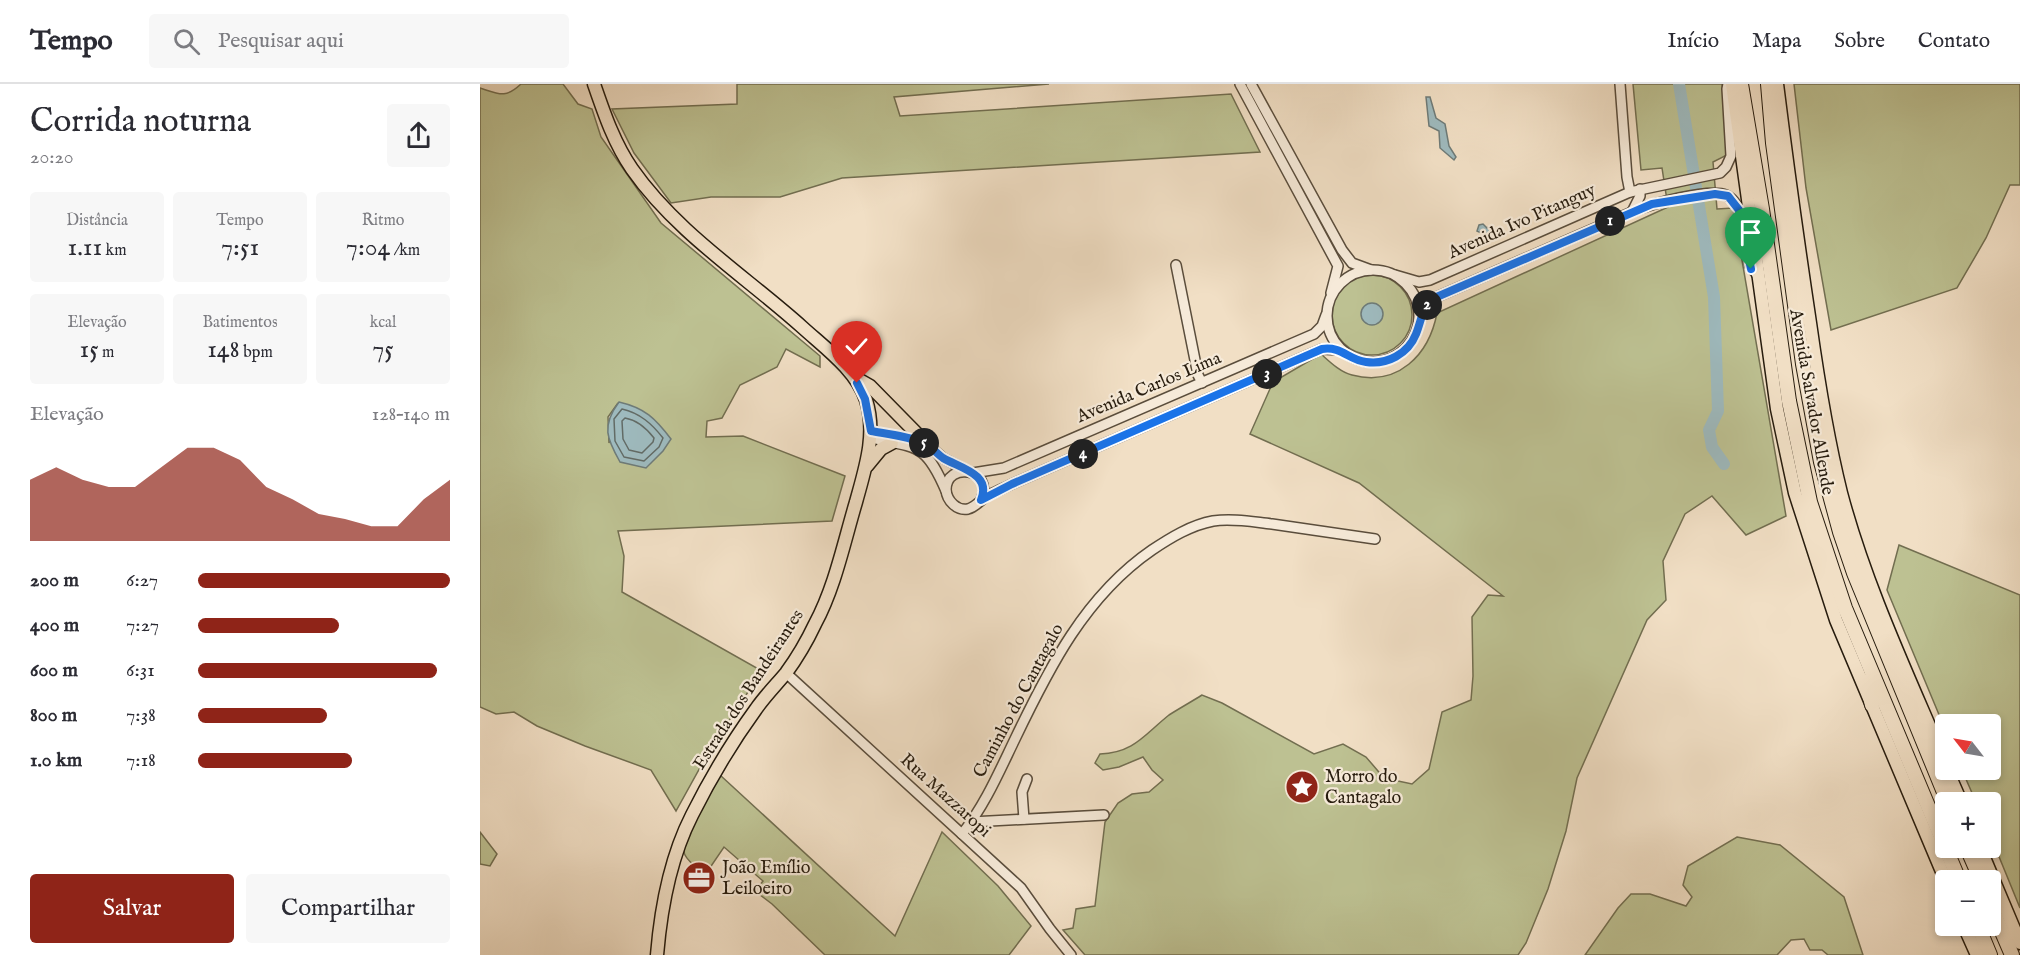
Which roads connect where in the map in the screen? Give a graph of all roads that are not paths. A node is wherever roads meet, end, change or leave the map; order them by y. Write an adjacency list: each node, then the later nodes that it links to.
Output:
1 (594, 84): 23 (main road, Estrada dos Bandeirantes)
2 (1240, 84): 19 (street)
3 (1251, 84): 16 (street)
4 (1620, 84): 12 (street)
5 (1730, 84): 10 (main road, Avenida Salvador Allende); 11 (street, Avenida Ivo Pitanguy)
6 (1741, 84): 10 (highway, Avenida Salvador Allende)
7 (1768, 84): 9 (highway, Avenida Salvador Allende)
8 (1777, 84): 13 (main road, Avenida Salvador Allende)
9 (1771, 118): 10 (highway); 13 (highway); 33 (highway, Avenida Salvador Allende)
10 (1742, 123): 18 (main road, Avenida Salvador Allende); 34 (highway, Avenida Salvador Allende)
11 (1640, 189): 12 (street, Avenida Ivo Pitanguy); 14 (street)
12 (1630, 192): 17 (street, Avenida Ivo Pitanguy)
13 (1790, 192): 36 (main road, Avenida Salvador Allende)
14 (1632, 212): 18 (street, Avenida Ivo Pitanguy); 21 (street, Avenida Ivo Pitanguy)
15 (1176, 265): 24 (street)
16 (1371, 270): 17 (street); 19 (street)
17 (1395, 275): 21 (street)
18 (1758, 276): 37 (main road, Avenida Salvador Allende)
19 (1329, 300): 20 (street)
20 (1326, 315): 22 (street); 24 (street, Avenida Carlos Lima)
21 (1419, 322): 22 (street)
22 (1340, 350): 31 (street, Avenida Carlos Lima)
23 (852, 376): 25 (main road, Estrada dos Bandeirantes); 27 (main road)
24 (1202, 383): 29 (street, Avenida Carlos Lima)
25 (871, 434): 26 (street, Avenida Carlos Lima); 27 (street); 28 (main road, Estrada dos Bandeirantes)
26 (892, 442): 28 (main road); 30 (street, Avenida Carlos Lima)
27 (927, 444): 29 (street)
28 (865, 469): 35 (main road, Estrada dos Bandeirantes)
29 (971, 472): 30 (street, Avenida Carlos Lima); 31 (street)
30 (946, 491): 31 (street, Avenida Carlos Lima)
31 (981, 500)
32 (1375, 539): 43 (street, Caminho do Cantagalo)
33 (1854, 573): 36 (highway); 40 (highway, Avenida Salvador Allende)
34 (1845, 608): 37 (highway); 48 (highway, Avenida Salvador Allende)
35 (786, 673): 44 (street, Rua Mazzaropi); 54 (main road, Estrada dos Bandeirantes)
36 (1916, 697): 38 (main road, Avenida Salvador Allende)
37 (1872, 705): 47 (main road, Avenida Salvador Allende)
38 (1935, 740)
39 (1027, 779): 42 (street)
40 (1944, 792)
41 (1104, 815): 42 (street)
42 (1024, 819): 43 (street)
43 (972, 822): 44 (street, Caminho do Cantagalo)
44 (962, 834): 55 (street, Rua Mazzaropi)
45 (1984, 858): 46 (main road)
46 (1986, 863): 49 (highway); 53 (main road)
47 (1941, 870)
48 (1955, 870)
49 (1984, 870)
50 (2001, 930): 58 (highway)
51 (1968, 936): 56 (main road)
52 (1982, 936): 57 (highway)
53 (2020, 943)
54 (657, 955)
55 (1071, 955)
56 (1977, 955)
57 (1990, 955)
58 (2012, 955)

